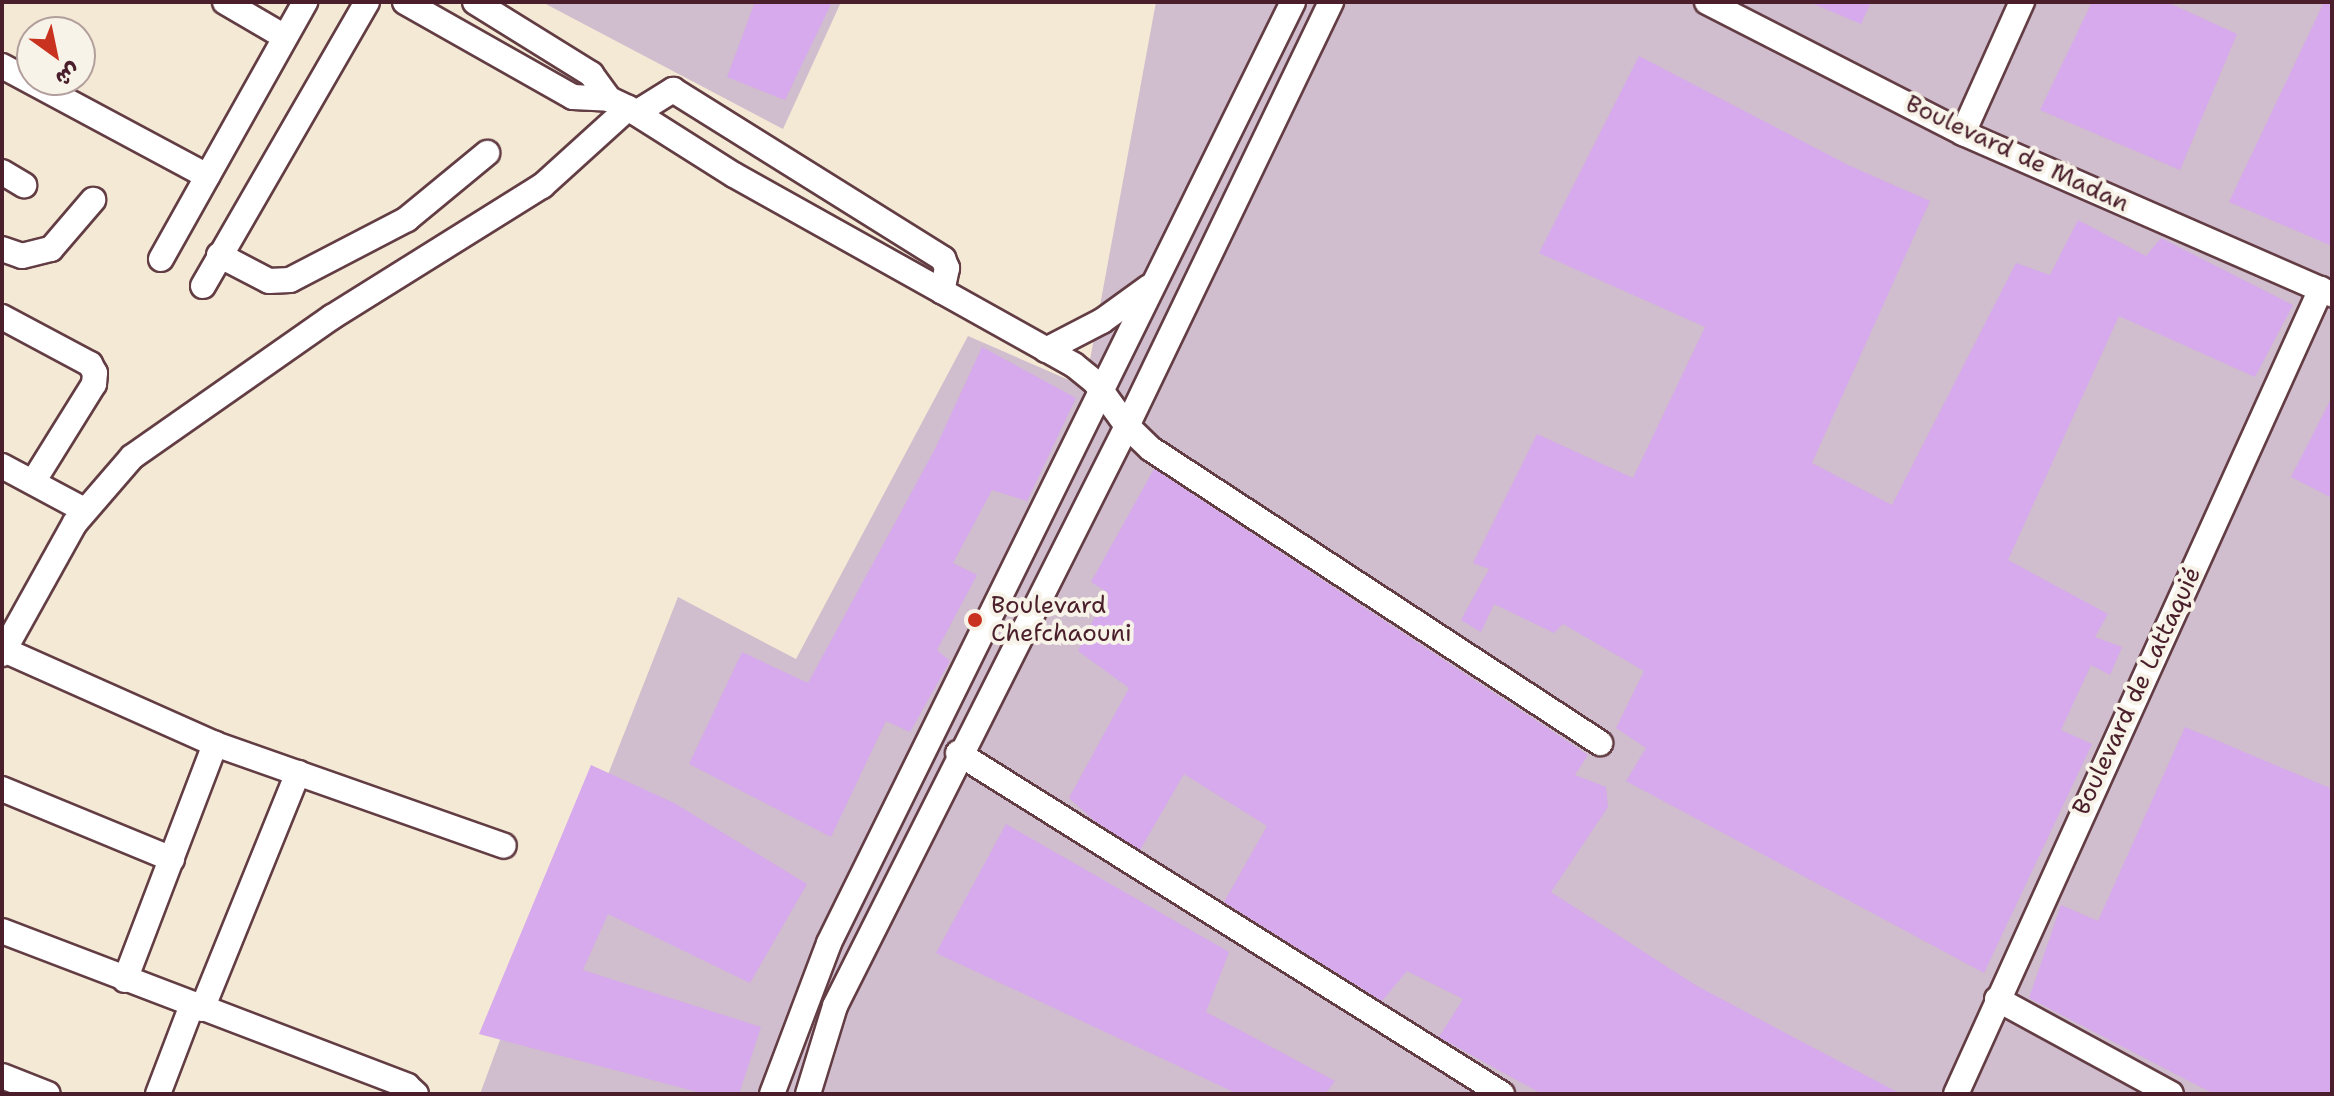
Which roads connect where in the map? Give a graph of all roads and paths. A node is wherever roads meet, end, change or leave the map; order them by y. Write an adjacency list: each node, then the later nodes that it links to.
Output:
1 (225, 2): 10 (street)
2 (305, 2): 10 (street)
3 (367, 2): 22 (street)
4 (405, 2): 13 (street)
5 (475, 2): 13 (street)
6 (1293, 2): 12 (street)
7 (1331, 2): 14 (street)
8 (1707, 2): 15 (street, Boulevard de Madan)
9 (2022, 2): 15 (street)
10 (285, 37): 18 (street)
11 (2, 66): 18 (street)
12 (1242, 105): 14 (street); 24 (street)
13 (624, 107): 26 (street); 26 (street); 34 (street)
14 (1274, 120): 31 (street)
15 (1963, 133): 27 (street, Boulevard de Madan)
16 (487, 153): 22 (street)
17 (2, 172): 19 (street)
18 (207, 176): 23 (street)
19 (24, 185)
20 (93, 200): 21 (street)
21 (2, 249)
22 (219, 255): 25 (street)
23 (161, 259)
24 (1154, 283): 29 (street); 30 (street)
25 (203, 286)
26 (942, 291): 29 (street)
27 (2326, 292): 45 (street, Boulevard de Lattaquié)
28 (4, 323): 33 (street)
29 (1046, 350): 30 (street)
30 (1104, 391): 31 (street); 51 (street)
31 (1127, 426): 36 (street); 38 (street)
32 (2, 466): 33 (street)
33 (33, 482): 34 (street)
34 (84, 510): 35 (street)
35 (3, 652): 37 (street)
36 (1600, 743)
37 (215, 744): 39 (street); 42 (street)
38 (958, 753): 52 (street); 53 (street)
39 (298, 773): 41 (street); 46 (street)
40 (2, 789): 42 (street)
41 (504, 846)
42 (172, 859): 44 (street)
43 (2, 931): 44 (street)
44 (125, 980): 46 (street)
45 (1997, 999): 54 (street, Boulevard de Lattaquié); 55 (street)
46 (197, 1007): 48 (street); 50 (street)
47 (2, 1076): 49 (street)
48 (166, 1092)
49 (48, 1094)
50 (416, 1094)
51 (772, 1094)
52 (808, 1094)
53 (1502, 1094)
54 (1956, 1094)
55 (2171, 1094)

